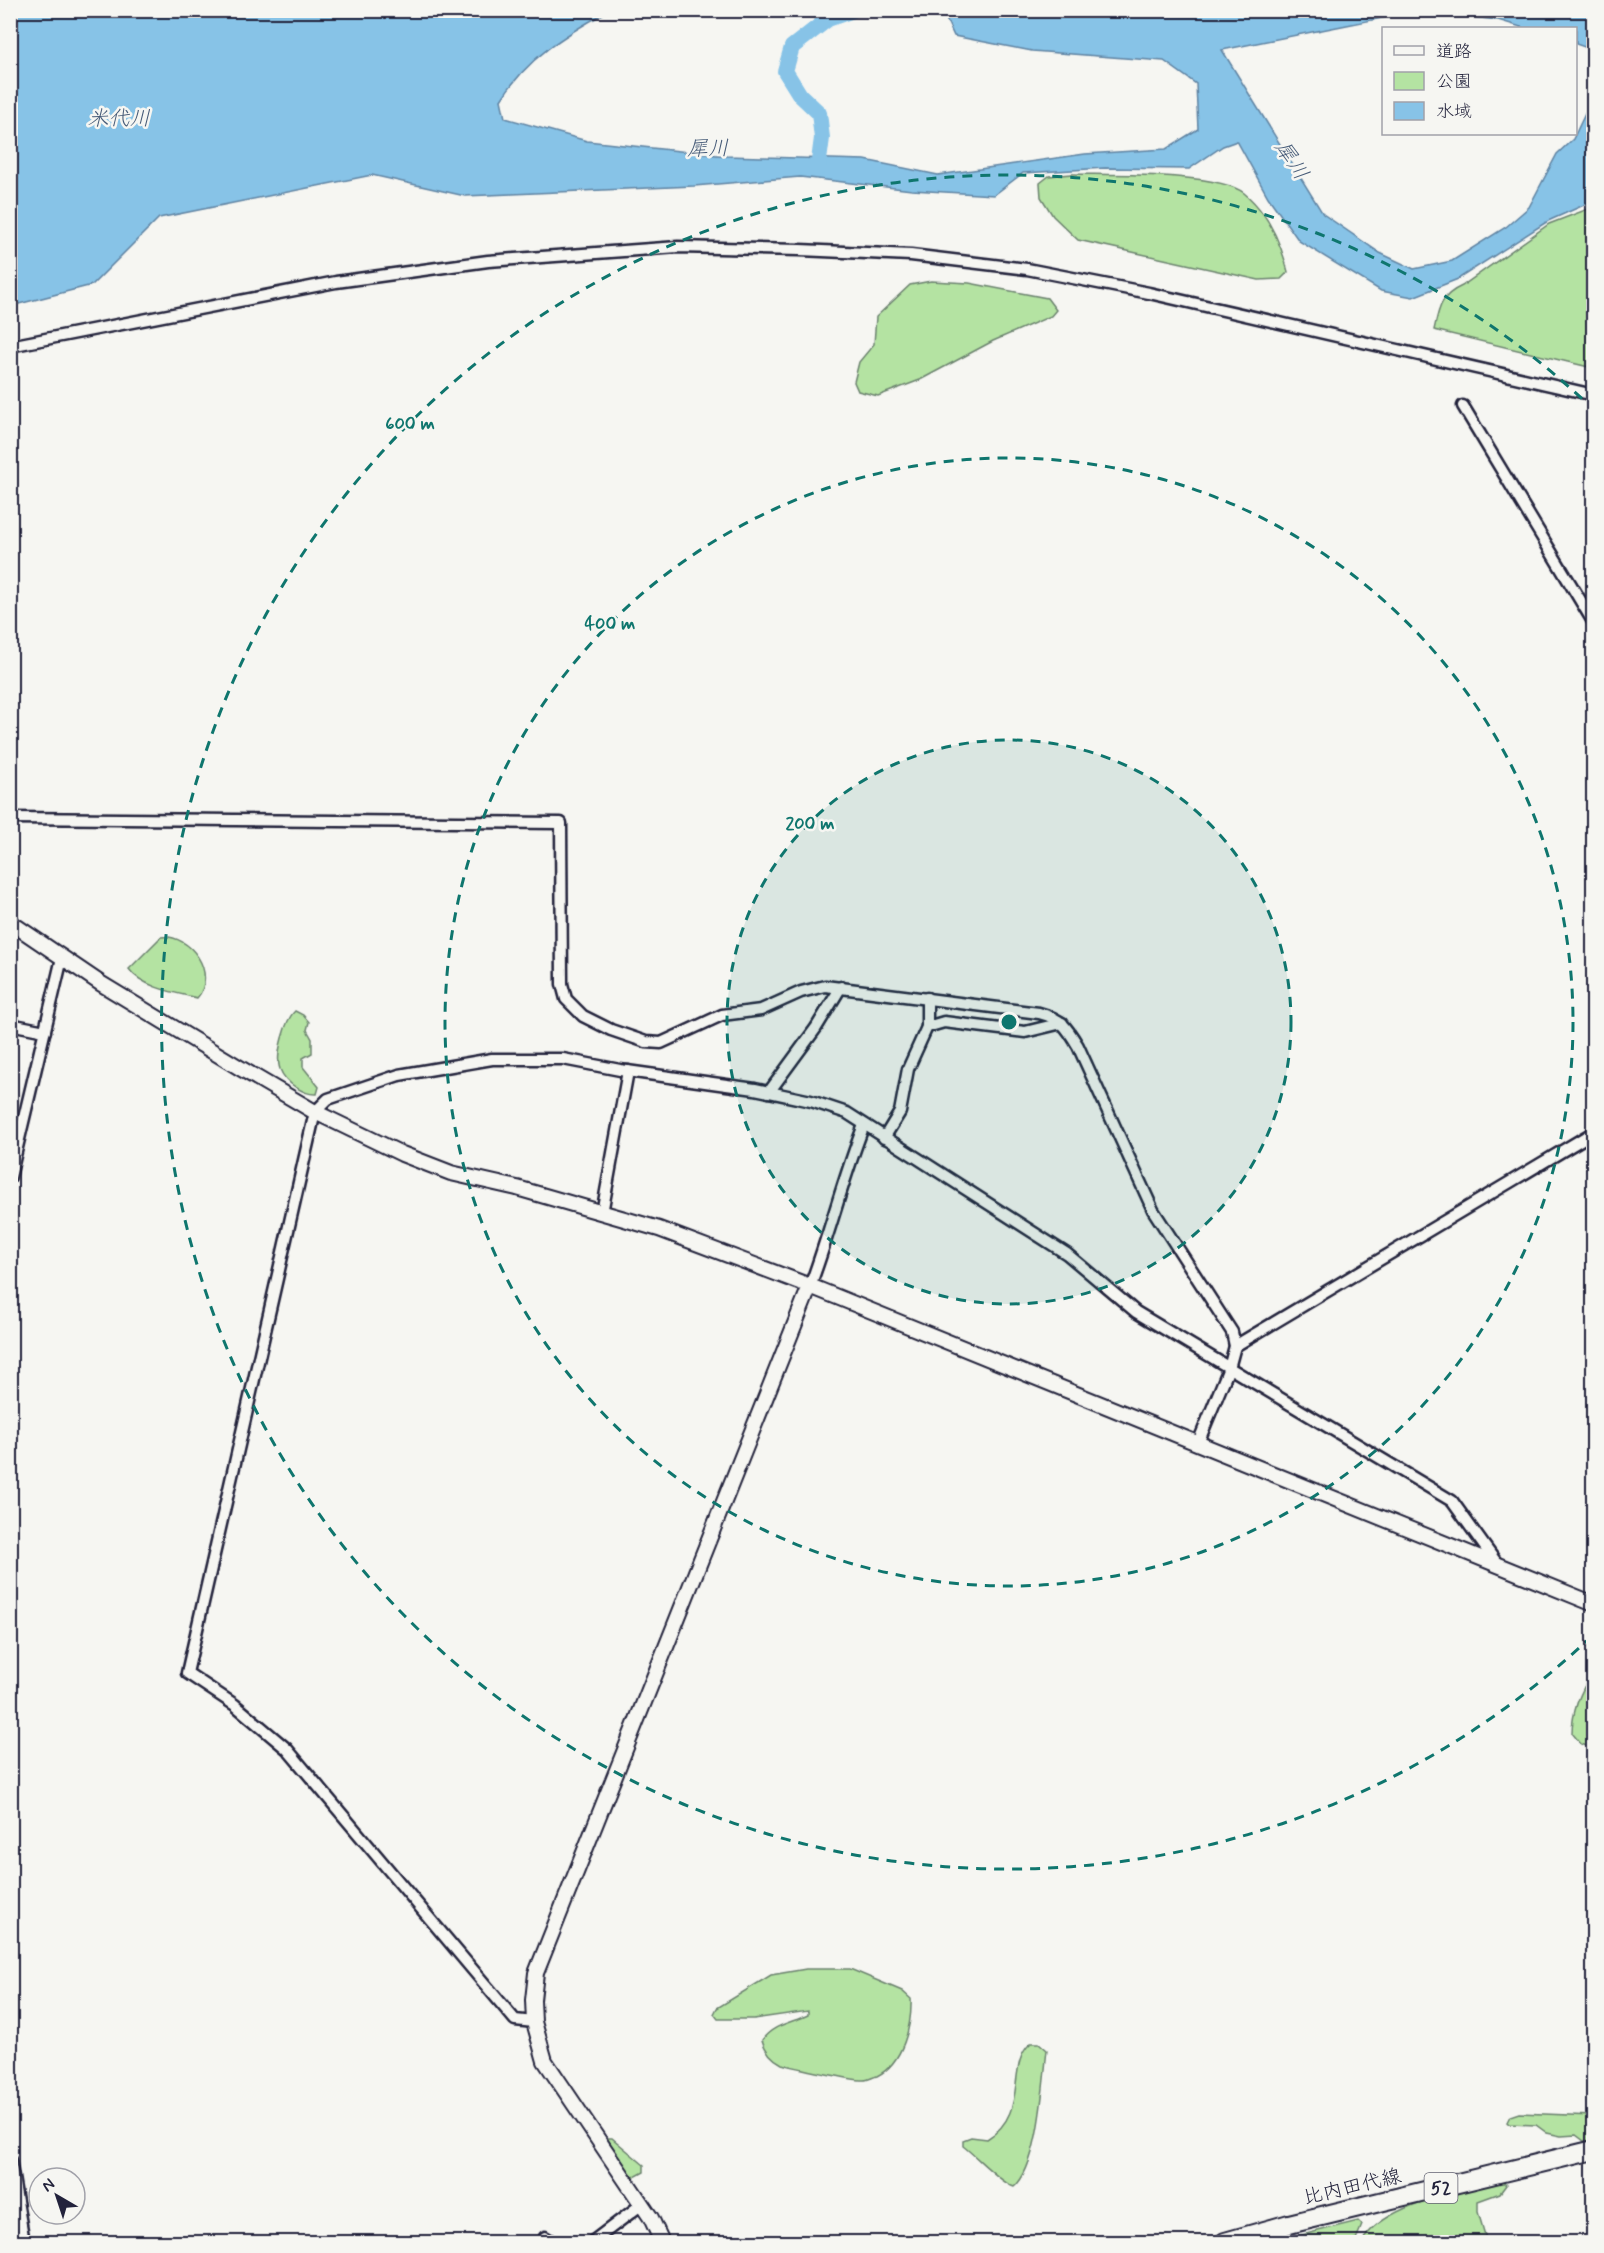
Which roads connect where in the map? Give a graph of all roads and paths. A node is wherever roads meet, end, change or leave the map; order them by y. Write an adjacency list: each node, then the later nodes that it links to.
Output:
1 (10, 346): 2 (street)
2 (1593, 395)
3 (1463, 405): 4 (street)
4 (1593, 622)
5 (10, 818): 8 (street)
6 (10, 922): 7 (street)
7 (62, 958): 13 (street); 16 (street)
8 (841, 987): 9 (street); 15 (street)
9 (927, 998): 10 (street); 12 (street)
10 (1062, 1023): 12 (street); 23 (street)
11 (10, 1024): 13 (street)
12 (927, 1027): 19 (street)
13 (45, 1031): 20 (street)
14 (628, 1071): 15 (street); 16 (street); 21 (street)
15 (769, 1092): 17 (street)
16 (315, 1112): 21 (street); 28 (street)
17 (864, 1125): 19 (street); 22 (street)
18 (1593, 1132): 23 (street)
19 (884, 1138): 24 (street)
20 (10, 1177)
21 (602, 1213): 22 (street)
22 (810, 1286): 25 (street); 28 (street)
23 (1235, 1346): 24 (street)
24 (1229, 1368): 25 (street); 26 (street)
25 (1198, 1443): 26 (street)
26 (1498, 1565): 27 (street)
27 (1593, 1604)
28 (534, 2022): 31 (street)
29 (1593, 2150): 35 (main road, 比内田代線 / 52)
30 (10, 2160): 32 (street)
31 (642, 2204): 33 (street); 34 (street)
32 (24, 2242)
33 (592, 2242)
34 (662, 2242)
35 (1226, 2242)

